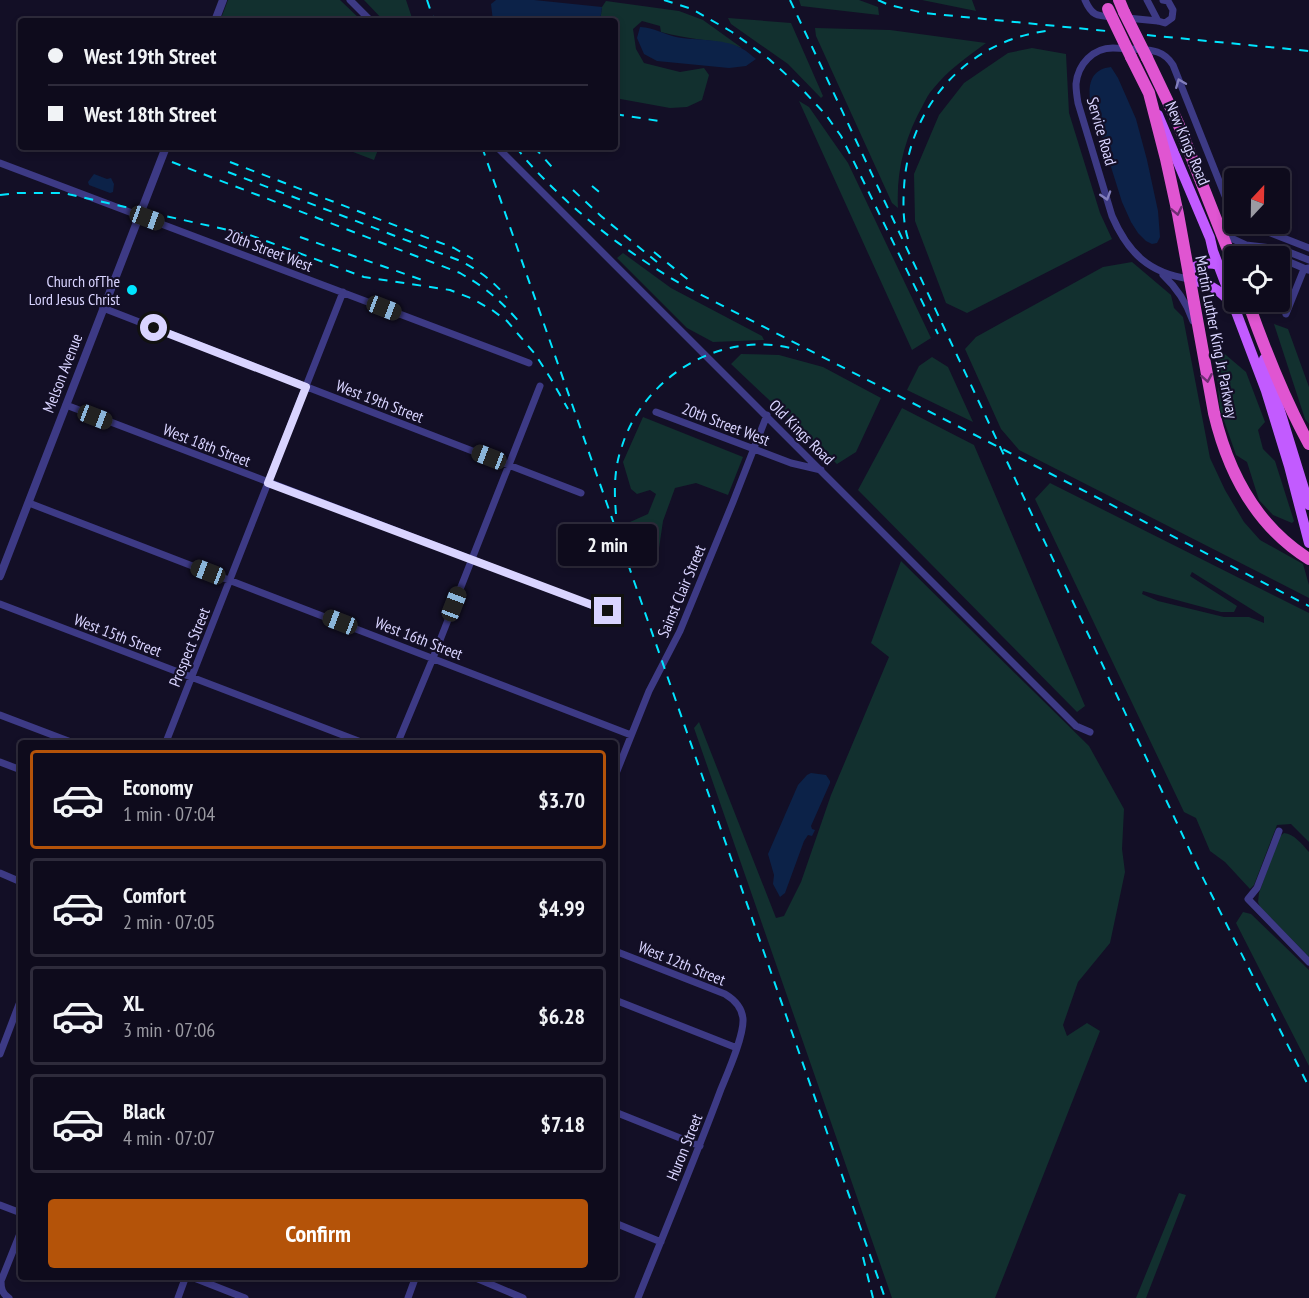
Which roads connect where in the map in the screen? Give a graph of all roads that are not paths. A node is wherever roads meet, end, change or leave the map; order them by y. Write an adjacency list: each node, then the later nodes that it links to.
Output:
1 (223, 0): 8 (street)
2 (350, 0): 9 (street)
3 (1085, 0): 10 (street)
4 (1147, 0): 10 (street)
5 (1163, 0): 10 (street)
6 (1106, 5): 11 (highway, New Kings Road, bridge)
7 (1121, 6): 17 (highway, New Kings Road, bridge)
8 (216, 18)
9 (368, 18)
10 (1158, 21)
11 (1149, 93): 19 (main road, New Kings Road); 29 (highway, Martin Luther King Jr. Parkway, one-way to 29)
12 (165, 150): 16 (street, Melson Avenue)
13 (500, 150): 44 (street, Old Kings Road)
14 (0, 163): 16 (street, 20th Street West)
15 (1224, 194): 26 (street, Service Road, one-way to 26)
16 (139, 215): 31 (street, 20th Street West); 33 (street, Melson Avenue)
17 (1218, 226): 20 (highway, New Kings Road); 23 (street)
18 (1273, 234): 21 (street)
19 (1210, 237): 22 (main road); 25 (main road, New Kings Road)
20 (1226, 246)
21 (1309, 248)
22 (1224, 253)
23 (1309, 260)
24 (1290, 262): 27 (street)
25 (1218, 265): 28 (main road); 29 (main road); 30 (main road, New Kings Road)
26 (1152, 266): 29 (street, Service Road); 38 (street)
27 (1307, 269): 36 (street)
28 (1224, 270)
29 (1189, 276): 32 (main road); 38 (highway, Martin Luther King Jr. Parkway)
30 (1224, 280)
31 (343, 292): 39 (street, 20th Street West); 41 (street, Prospect Street)
32 (1224, 297)
33 (104, 308): 41 (street, West 19th Street); 42 (street, Melson Avenue)
34 (1237, 312): 48 (main road, New Kings Road)
35 (1252, 312): 37 (highway, New Kings Road)
36 (1286, 314)
37 (1261, 338): 45 (highway); 48 (main road, New Kings Road)
38 (1201, 342): 55 (highway, Martin Luther King Jr. Parkway, one-way to 55)
39 (529, 363)
40 (540, 386): 47 (street)
41 (306, 387): 47 (street, West 19th Street); 50 (street, Prospect Street)
42 (66, 405): 50 (street, West 18th Street); 52 (street, Melson Avenue)
43 (656, 412): 46 (street, 20th Street West)
44 (767, 415): 46 (street, Sainst Clair Street); 49 (street, Old Kings Road)
45 (1309, 444)
46 (753, 450): 49 (street, 20th Street West); 65 (street, Sainst Clair Street)
47 (509, 465): 51 (street, West 19th Street); 56 (street)
48 (1293, 465): 53 (main road, New Kings Road); 54 (main road, New Kings Road)
49 (821, 470): 64 (street, Old Kings Road)
50 (268, 483): 56 (street, West 18th Street); 58 (street, Prospect Street)
51 (581, 493)
52 (29, 503): 57 (street, Melson Avenue); 58 (street, West 16th Street)
53 (1309, 505)
54 (1309, 543)
55 (1307, 558)
56 (471, 560): 60 (street, West 18th Street); 61 (street)
57 (0, 576)
58 (230, 580): 61 (street, West 16th Street); 62 (street, Prospect Street)
59 (0, 603): 62 (street, West 15th Street)
60 (608, 611)
61 (433, 658): 65 (street, West 16th Street); 69 (street)
62 (192, 678): 67 (street, Prospect Street); 68 (street, West 15th Street)
63 (0, 715): 66 (street)
64 (1090, 732)
65 (631, 735): 71 (street, Sainst Clair Street)
66 (66, 740)
67 (167, 740)
68 (355, 740)
69 (399, 740)
70 (0, 762): 72 (street)
71 (618, 768)
72 (18, 769)
73 (1280, 831): 77 (street)
74 (0, 873): 75 (street)
75 (18, 881)
76 (618, 952): 79 (street, West 12th Street)
77 (1309, 962)
78 (618, 1001): 81 (street)
79 (737, 1003): 81 (street, Huron Street)
80 (18, 1007): 82 (street)
81 (736, 1048): 84 (street, Huron Street)
82 (0, 1054)
83 (618, 1113): 84 (street)
84 (700, 1146): 89 (street, Huron Street)
85 (0, 1205): 86 (street)
86 (18, 1212)
87 (618, 1224): 89 (street)
88 (18, 1240): 94 (street)
89 (661, 1242): 99 (street, Huron Street)
90 (186, 1280): 95 (street)
91 (198, 1280): 96 (street)
92 (415, 1280): 97 (street)
93 (480, 1280): 98 (street)
94 (6, 1295)
95 (178, 1298)
96 (244, 1298)
97 (408, 1298)
98 (523, 1298)
99 (638, 1298)

